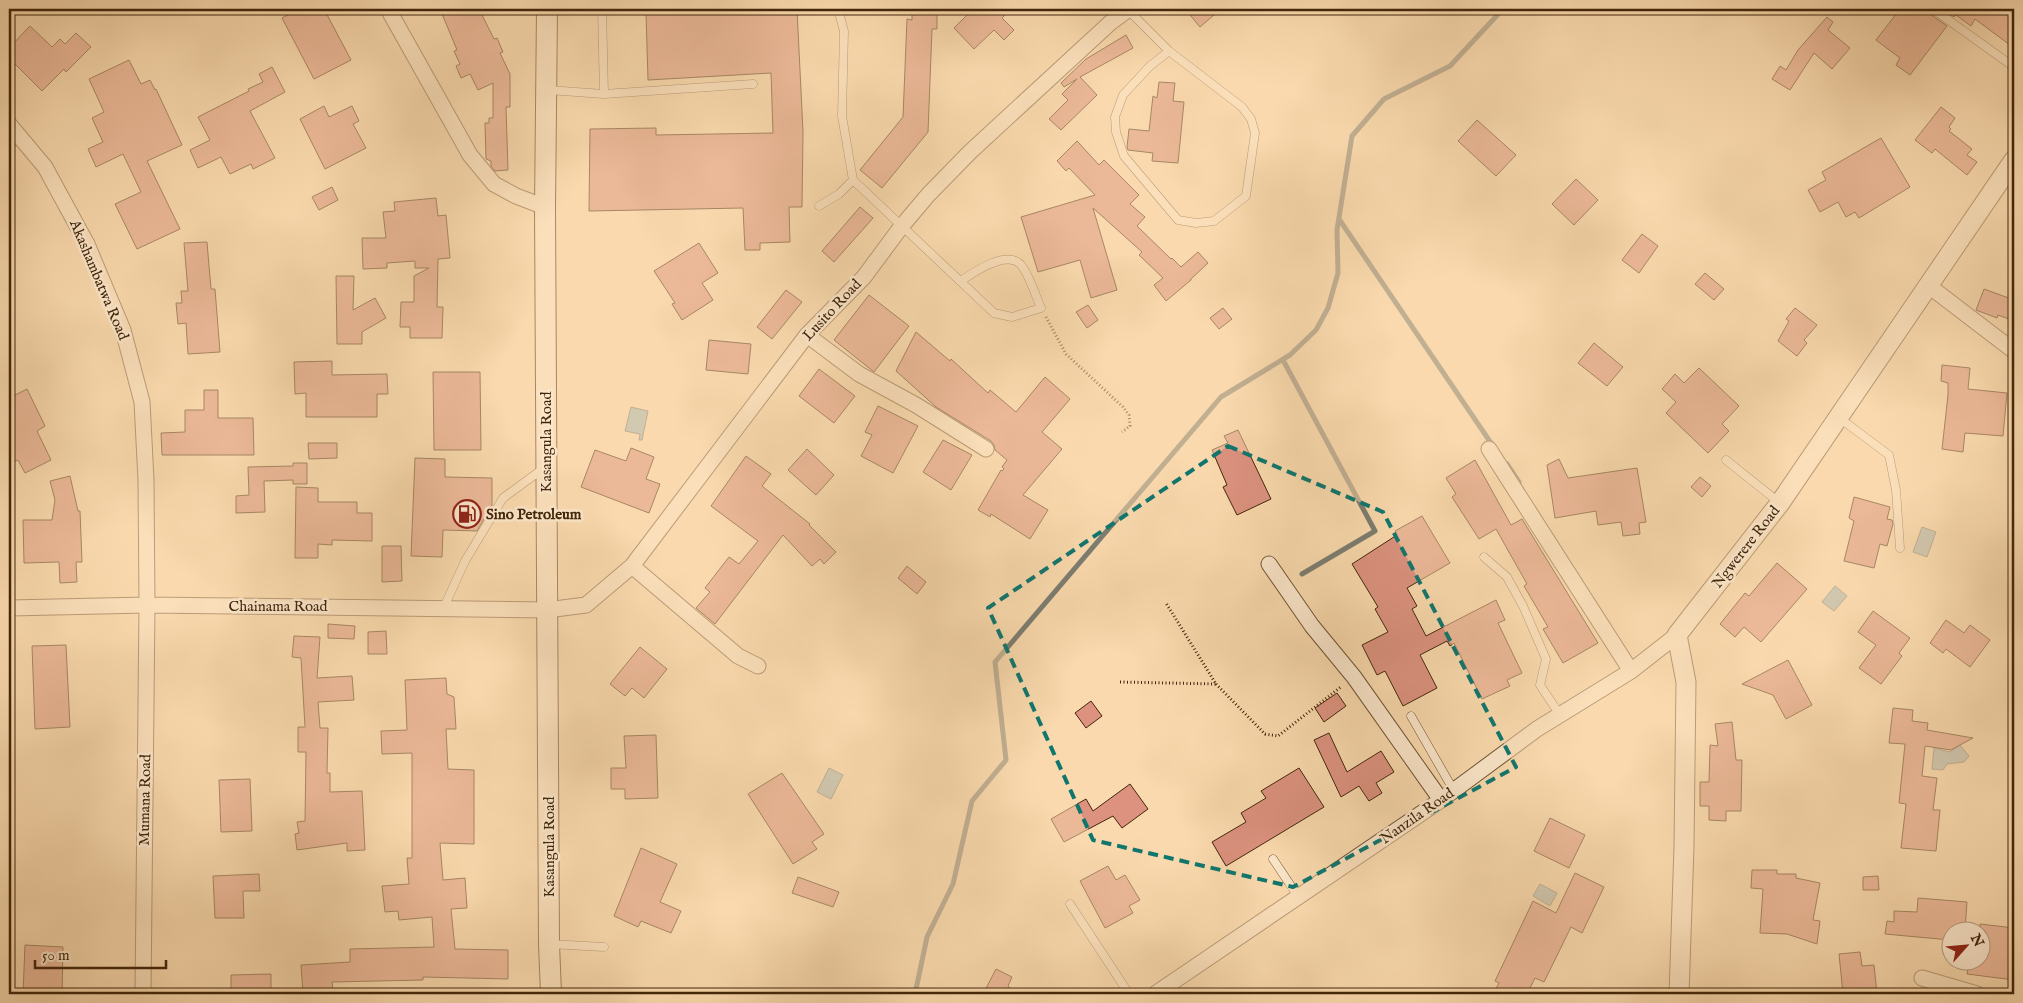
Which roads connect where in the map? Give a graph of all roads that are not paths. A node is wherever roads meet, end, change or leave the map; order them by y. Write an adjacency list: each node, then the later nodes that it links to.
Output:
1 (388, 9): 16 (street)
2 (548, 9): 10 (main road, Kasangula Road)
3 (602, 9): 11 (lane)
4 (838, 9): 14 (lane)
5 (1128, 9): 7 (lane); 17 (street, Lusito Road)
6 (1932, 9): 8 (lane)
7 (1169, 51): 7 (lane)
8 (2014, 67)
9 (753, 84): 11 (lane)
10 (548, 90): 11 (lane); 16 (main road, Kasangula Road)
11 (604, 94)
12 (9, 124): 32 (street, Akashambatwa Road)
13 (2014, 160): 19 (street, Ngwerere Road)
14 (853, 180): 15 (lane); 17 (lane)
15 (819, 206)
16 (545, 207): 26 (main road, Kasangula Road)
17 (901, 226): 18 (lane); 20 (street, Lusito Road)
18 (961, 280): 18 (lane)
19 (1929, 286): 21 (street); 22 (street, Ngwerere Road)
20 (807, 335): 23 (street); 31 (street, Lusito Road)
21 (2014, 351)
22 (1838, 417): 27 (street, Ngwerere Road); 28 (lane)
23 (986, 449)
24 (1489, 449): 38 (street)
25 (1726, 460): 27 (lane)
26 (546, 466): 33 (lane); 35 (main road, Kasangula Road)
27 (1780, 503): 36 (street, Ngwerere Road)
28 (1900, 548)
29 (1484, 557): 39 (lane)
30 (1269, 564): 42 (street)
31 (632, 566): 35 (street, Lusito Road); 37 (street)
32 (147, 605): 33 (street, Chainama Road); 34 (street, Chainama Road); 49 (street, Mumana Road)
33 (444, 607): 35 (street, Chainama Road)
34 (9, 608)
35 (547, 610): 46 (main road, Kasangula Road)
36 (1677, 635): 38 (street, Nanzila Road); 53 (street)
37 (758, 666)
38 (1631, 671): 39 (street, Nanzila Road)
39 (1560, 714): 41 (street, Nanzila Road)
40 (1411, 716): 41 (lane)
41 (1454, 791): 42 (street, Nanzila Road)
42 (1441, 800): 44 (street, Nanzila Road)
43 (1273, 859): 44 (lane)
44 (1299, 898): 52 (street, Nanzila Road)
45 (1070, 904): 51 (lane)
46 (550, 944): 47 (lane); 50 (main road, Kasangula Road)
47 (604, 947)
48 (1922, 978): 54 (street)
49 (143, 994)
50 (551, 994)
51 (1129, 994)
52 (1155, 994)
53 (1679, 994)
54 (1977, 994)

